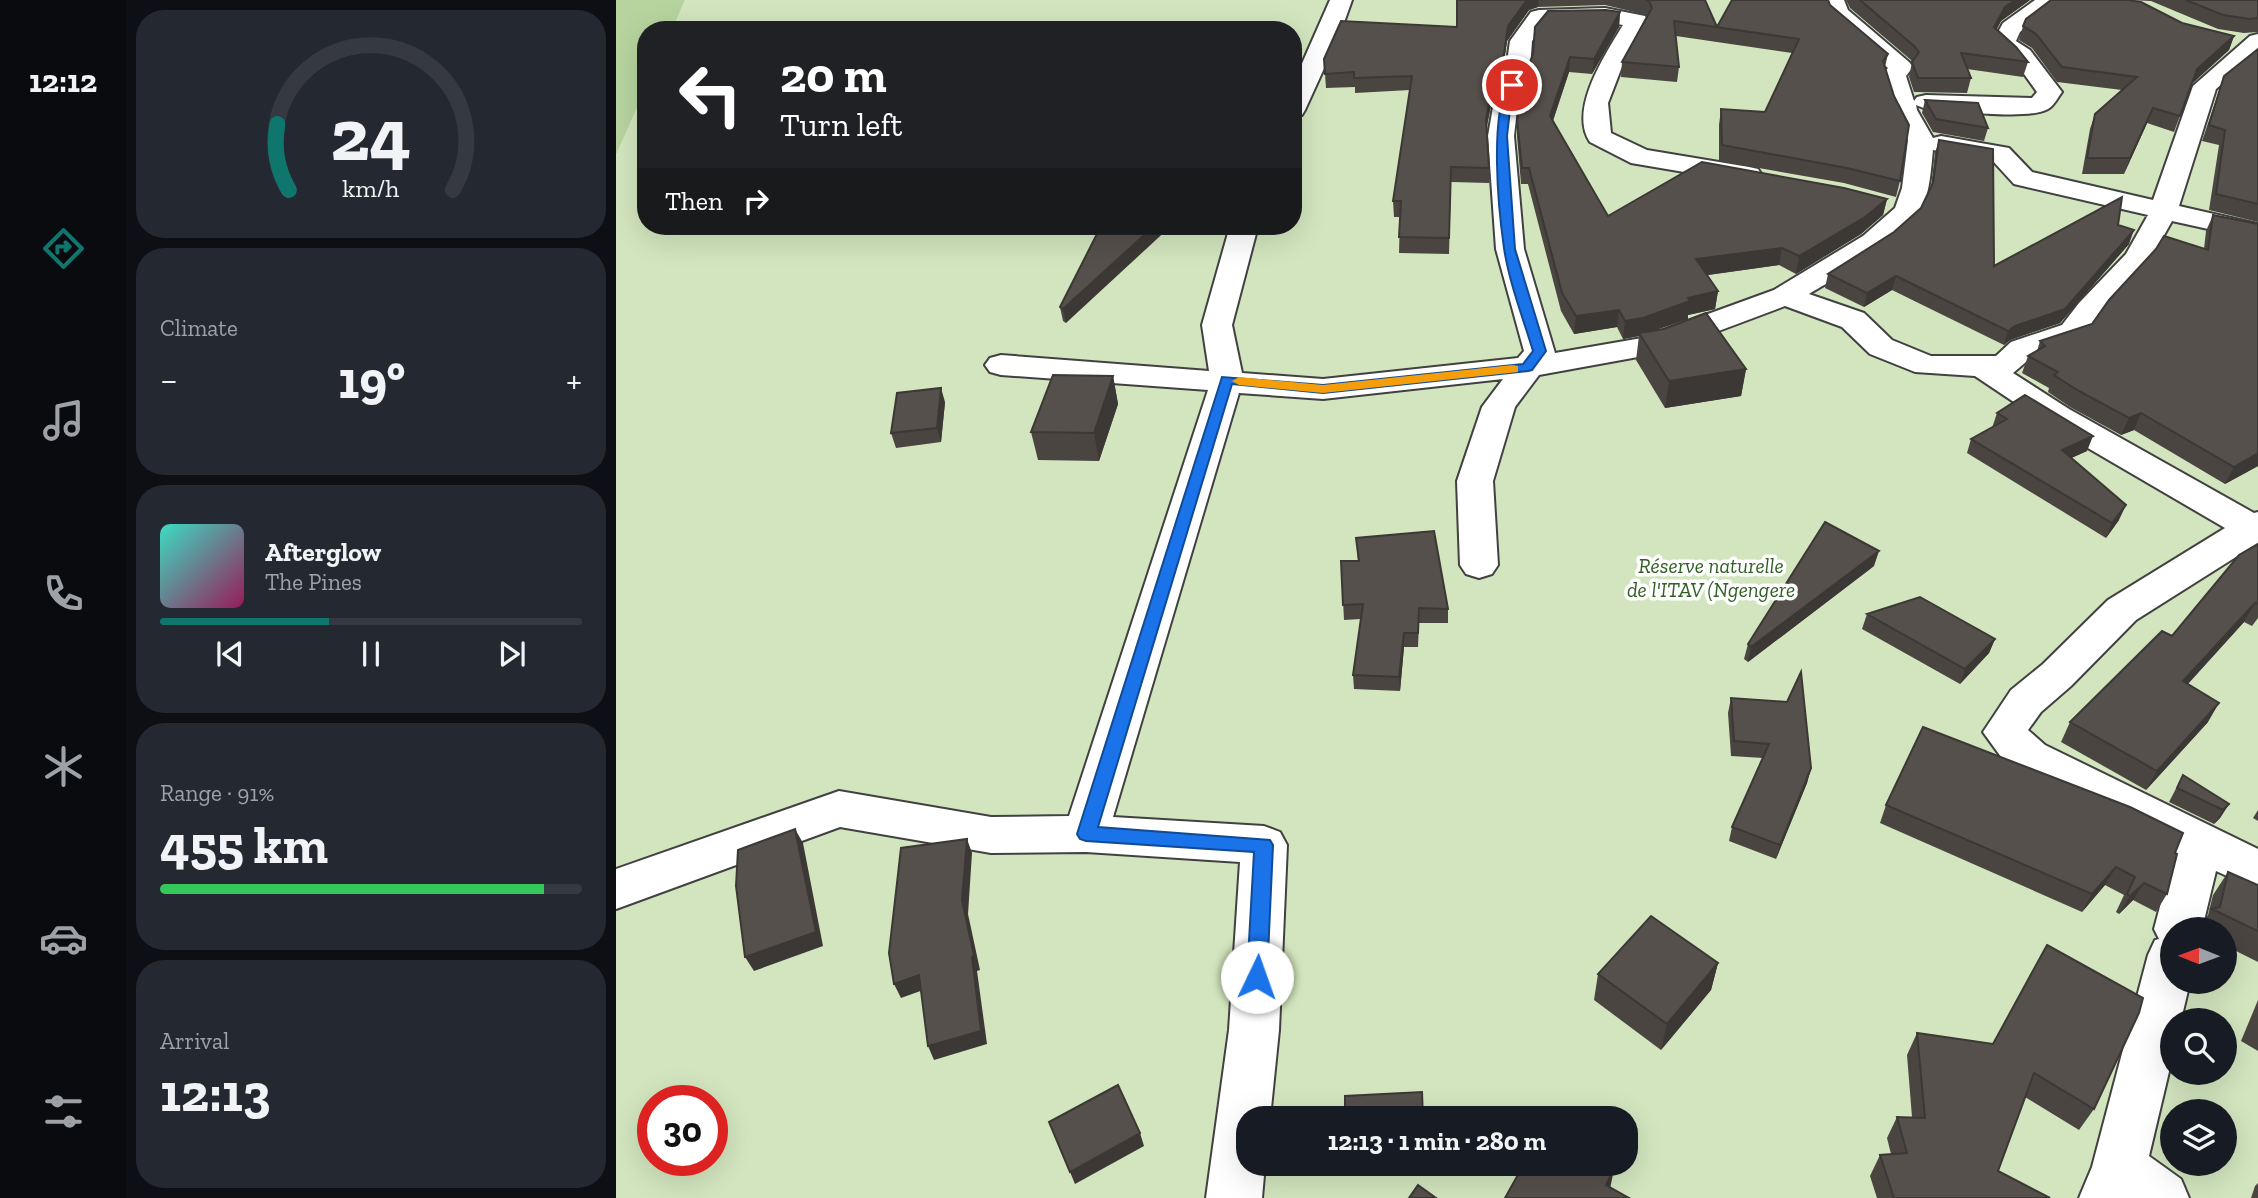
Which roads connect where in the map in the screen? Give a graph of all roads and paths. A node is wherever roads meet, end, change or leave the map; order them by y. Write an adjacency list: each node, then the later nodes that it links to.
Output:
1 (1341, 0): 5 (street)
2 (1833, 0): 6 (street)
3 (2049, 0): 6 (street)
4 (2248, 44): 9 (street)
5 (1302, 91)
6 (1902, 102): 7 (street)
7 (1921, 140): 9 (street); 12 (street)
8 (1777, 181): 14 (street)
9 (2163, 212): 10 (street); 15 (street)
10 (2258, 232)
11 (1242, 235): 16 (street)
12 (1785, 296): 14 (street); 15 (street)
13 (1001, 365): 16 (street)
14 (1528, 367): 16 (street); 18 (street)
15 (1982, 367): 17 (street)
16 (1227, 380): 19 (street)
17 (2257, 528): 20 (street)
18 (1479, 565)
19 (1086, 834): 22 (street); 26 (street)
20 (2200, 841): 21 (street); 23 (street)
21 (2258, 871)
22 (616, 889)
23 (2181, 917)
24 (2162, 994): 25 (street)
25 (2113, 1183): 27 (street)
26 (1234, 1198)
27 (2161, 1198)

